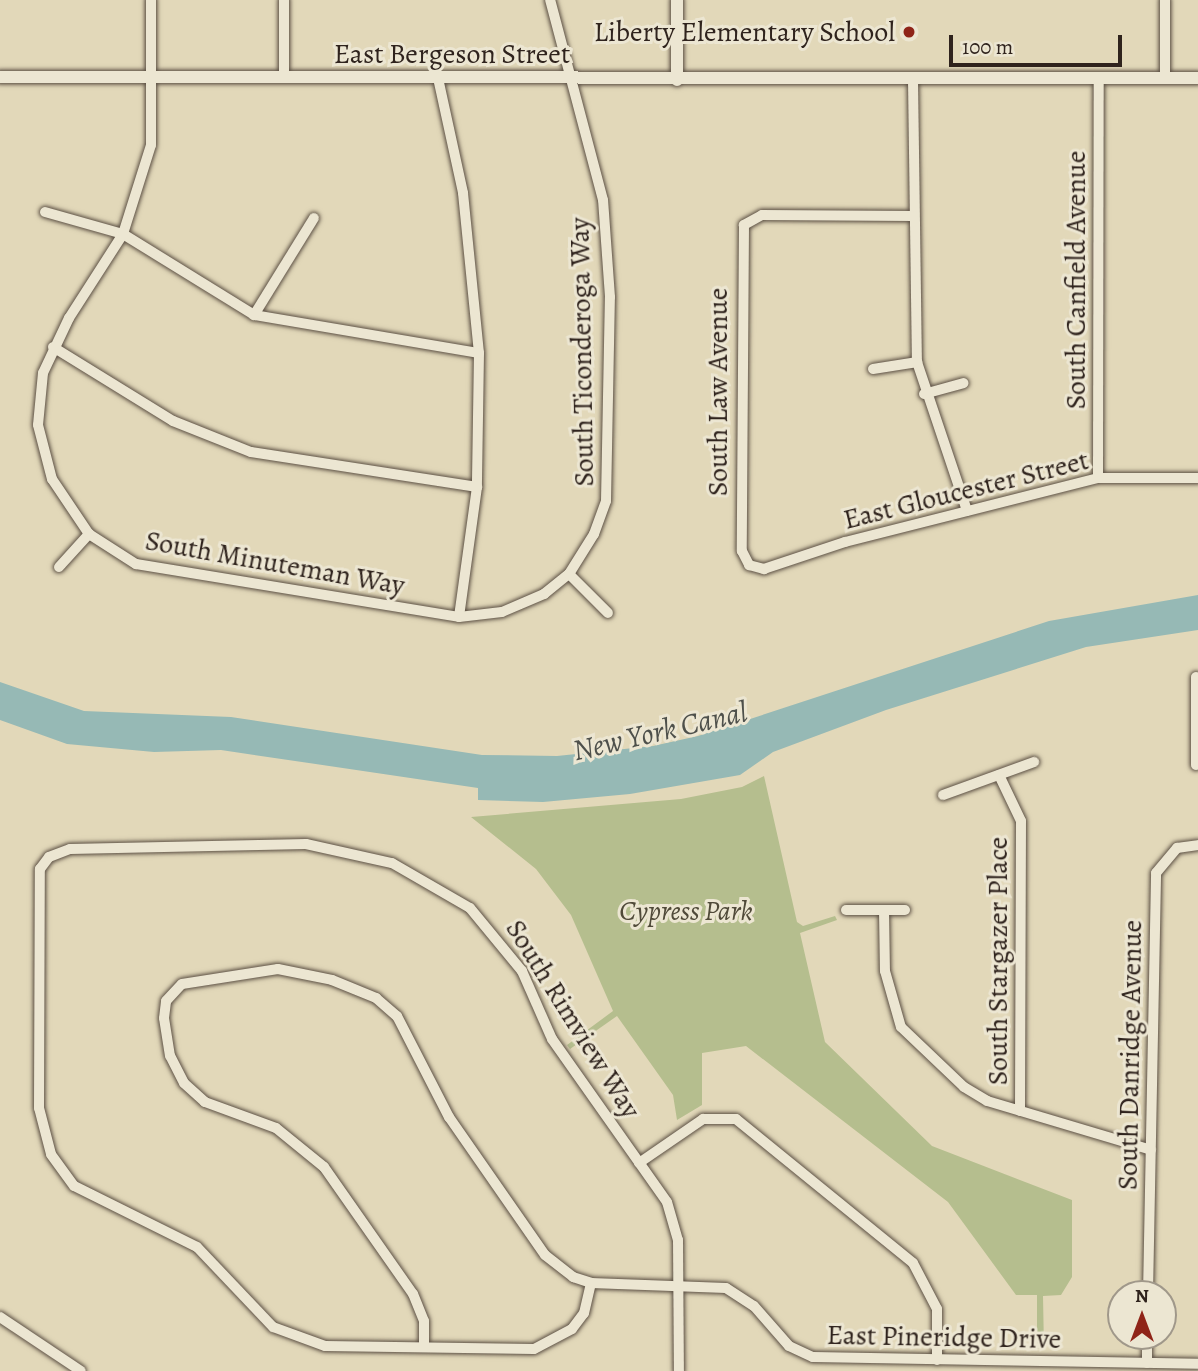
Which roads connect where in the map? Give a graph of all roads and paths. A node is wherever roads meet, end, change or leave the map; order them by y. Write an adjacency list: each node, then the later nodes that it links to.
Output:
1 (151, 0): 7 (street, South Minuteman Way)
2 (284, 0): 8 (street)
3 (550, 0): 11 (street, South Ticonderoga Way)
4 (677, 0): 13 (street)
5 (1165, 0): 12 (street)
6 (0, 77): 7 (street, East Bergeson Street)
7 (151, 77): 8 (street, East Bergeson Street); 19 (street, South Minuteman Way)
8 (284, 78): 9 (street, East Bergeson Street)
9 (438, 78): 11 (street, East Bergeson Street); 22 (street)
10 (1198, 78): 12 (street, East Bergeson Street)
11 (572, 79): 13 (street, East Bergeson Street); 34 (street, South Ticonderoga Way)
12 (1165, 79): 15 (street, East Bergeson Street)
13 (677, 80): 14 (street, East Bergeson Street)
14 (913, 80): 15 (street, East Bergeson Street); 17 (street)
15 (1099, 81): 27 (street, South Canfield Avenue)
16 (46, 212): 19 (street)
17 (913, 216): 23 (street); 32 (street, South Law Avenue)
18 (314, 218): 20 (street)
19 (123, 234): 20 (street); 21 (street, South Minuteman Way)
20 (254, 315): 22 (street)
21 (53, 347): 29 (street); 31 (street, South Minuteman Way)
22 (479, 353): 29 (street)
23 (917, 362): 24 (street); 26 (street)
24 (873, 369)
25 (964, 383): 26 (street)
26 (924, 394): 30 (street)
27 (1098, 478): 28 (street, East Gloucester Street); 30 (street, East Gloucester Street)
28 (1198, 478)
29 (477, 487): 36 (street)
30 (967, 511): 32 (street, East Gloucester Street)
31 (89, 534): 33 (street); 36 (street, South Minuteman Way)
32 (749, 565)
33 (59, 567)
34 (569, 574): 35 (street); 36 (street, South Ticonderoga Way)
35 (608, 613)
36 (459, 617)
37 (1196, 677): 38 (street)
38 (1197, 718): 40 (street)
39 (1034, 762): 41 (street)
40 (1196, 765)
41 (999, 775): 42 (street); 47 (street, South Stargazer Place)
42 (943, 794)
43 (1198, 845): 48 (street, South Danridge Avenue)
44 (846, 910): 45 (street)
45 (884, 910): 46 (street); 47 (street)
46 (905, 910)
47 (1020, 1111): 48 (street)
48 (1151, 1150): 50 (street, South Danridge Avenue)
49 (639, 1163): 52 (street, South Rimview Way); 54 (street, South Rimview Way); 56 (street)
50 (1148, 1280)
51 (591, 1283): 52 (street, East Pineridge Drive); 54 (street); 54 (street)
52 (679, 1285): 56 (street, East Pineridge Drive); 61 (street, South Rimview Way)
53 (0, 1317): 60 (street)
54 (424, 1347)
55 (1147, 1350): 57 (street)
56 (937, 1360): 59 (street, East Pineridge Drive)
57 (1147, 1363): 58 (street, East Pineridge Drive); 59 (street, East Pineridge Drive)
58 (1198, 1364)
59 (1065, 1366)
60 (81, 1371)
61 (679, 1371)

